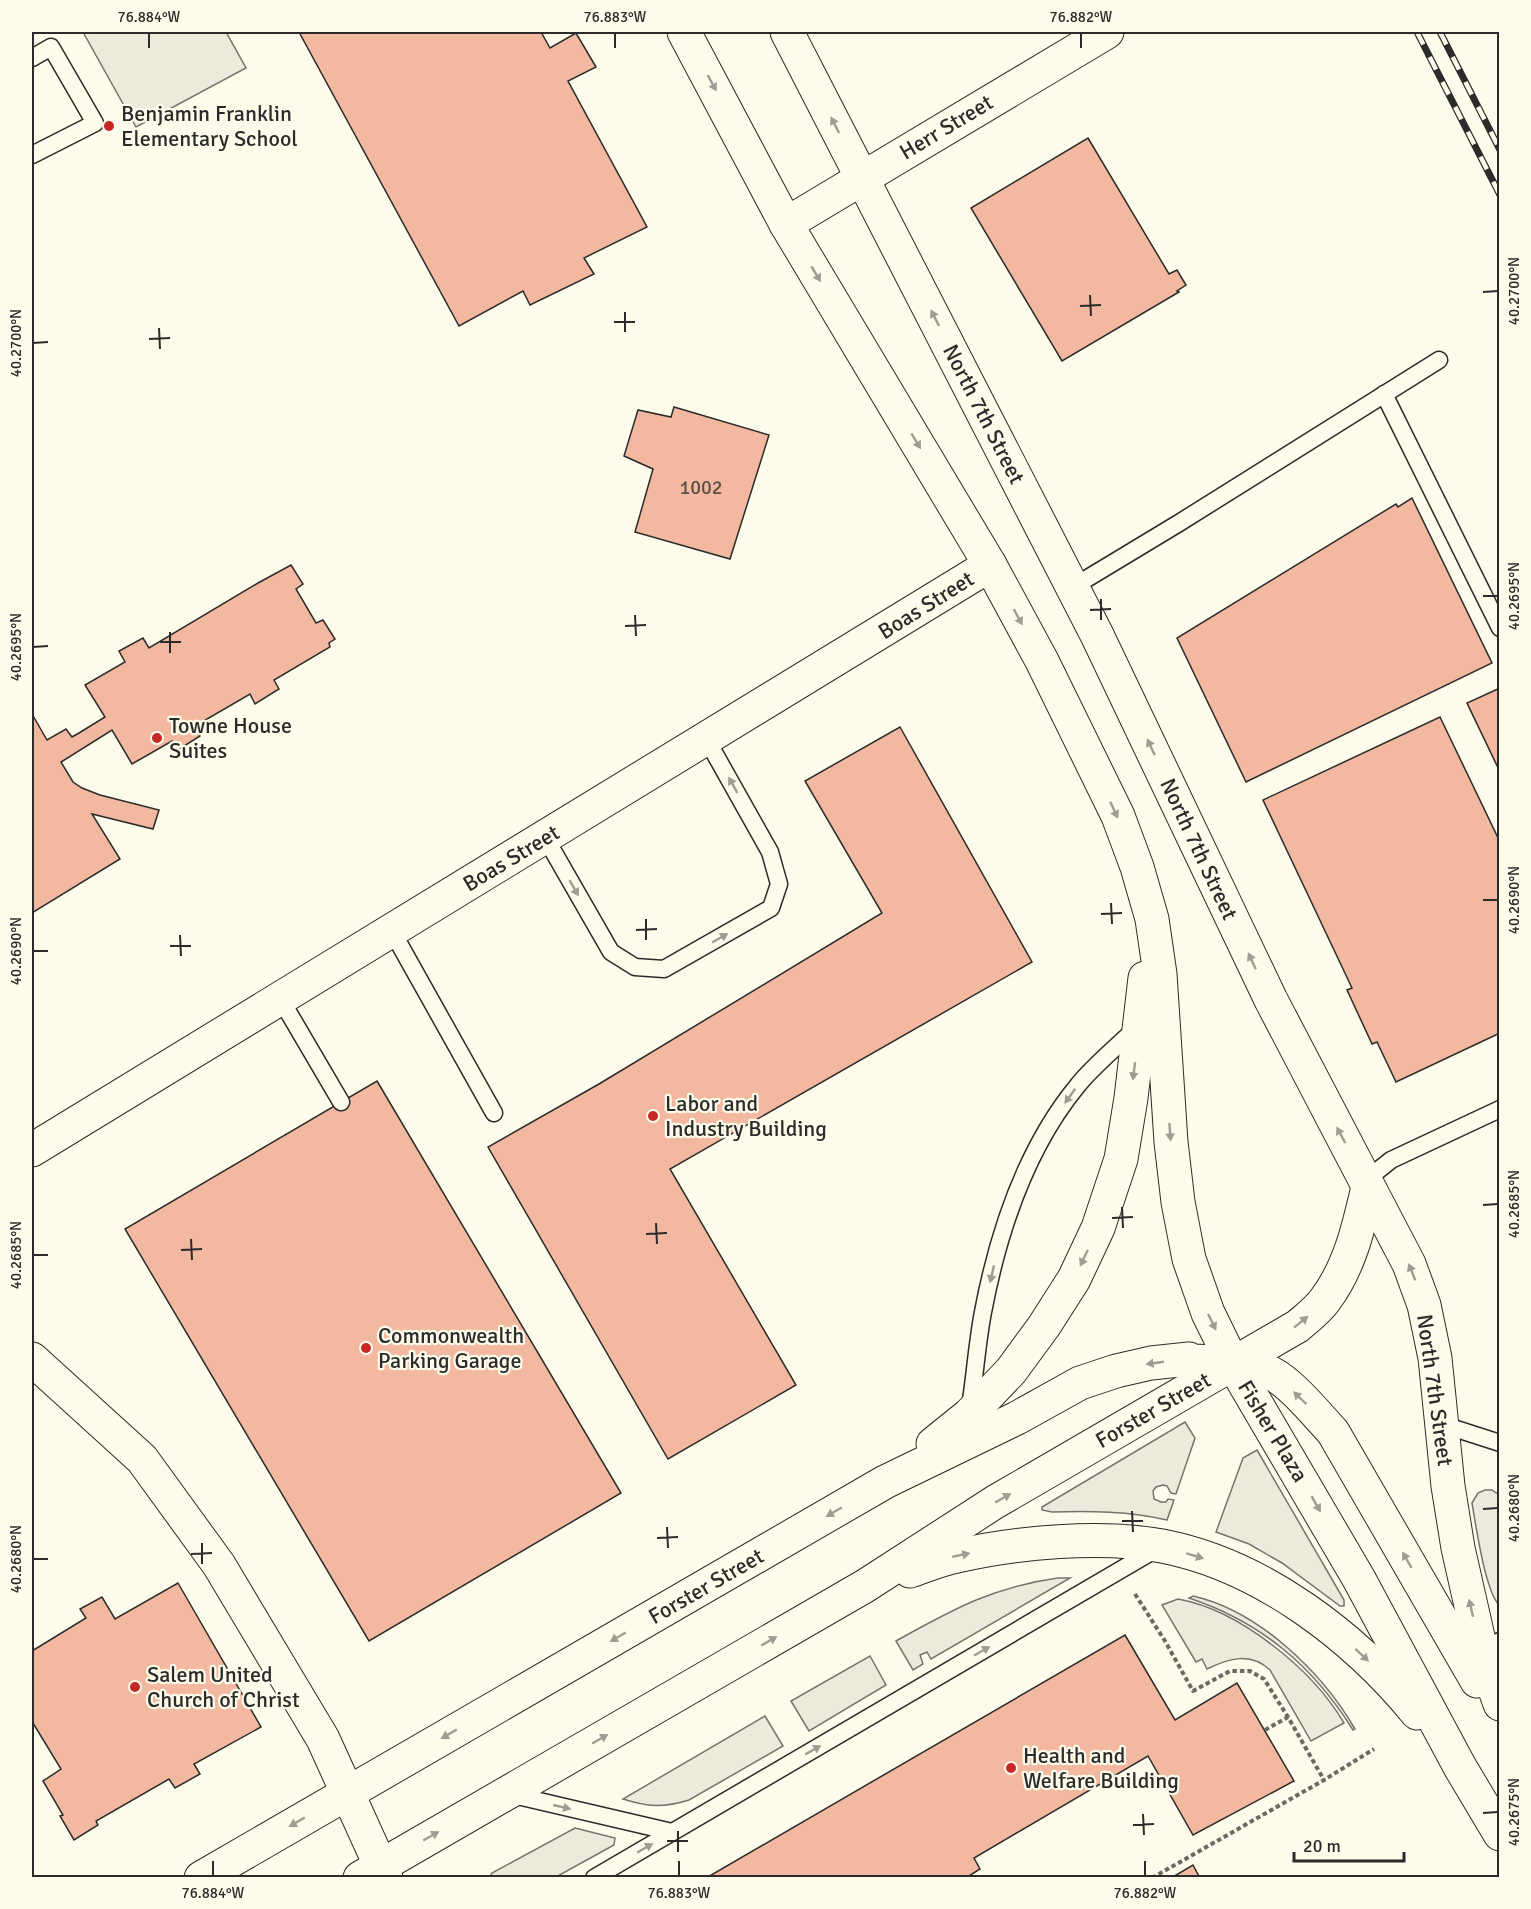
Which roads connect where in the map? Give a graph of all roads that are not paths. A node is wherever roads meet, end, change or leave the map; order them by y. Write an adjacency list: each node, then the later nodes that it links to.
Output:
1 (684, 32): 7 (main road, one-way to 7)
2 (787, 32): 6 (main road, North 7th Street, one-way to 2)
3 (1089, 36): 6 (main road, Herr Street)
4 (32, 58): 5 (lane)
5 (32, 155)
6 (862, 177): 7 (main road, Herr Street); 11 (main road, North 7th Street, one-way to 6)
7 (786, 224): 10 (main road, one-way to 10)
8 (1439, 360): 9 (lane)
9 (1384, 394): 11 (lane); 12 (lane)
10 (990, 565): 13 (main road, Boas Street); 15 (main road, one-way to 15)
11 (1073, 587): 23 (main road, North 7th Street, one-way to 11)
12 (1500, 628)
13 (707, 740): 14 (main road, Boas Street); 14 (lane, one-way to 13)
14 (544, 837): 16 (main road, Boas Street)
15 (1137, 867): 18 (main road); 25 (main road, one-way to 25)
16 (392, 931): 17 (main road, Boas Street); 21 (lane)
17 (280, 998): 19 (lane); 22 (main road, Boas Street)
18 (1140, 1024): 26 (main road, one-way to 26); 26 (lane, one-way to 26)
19 (341, 1102)
20 (1500, 1109): 23 (lane)
21 (494, 1113)
22 (32, 1150)
23 (1368, 1187): 25 (main road, Forster Street, one-way to 23); 27 (main road, North 7th Street, one-way to 23)
24 (32, 1359): 36 (main road)
25 (1233, 1364): 29 (main road, Forster Street, one-way to 29); 31 (main road, Forster Street, one-way to 25); 32 (main road, Fisher Plaza, one-way to 25); 35 (main road, Fisher Plaza, one-way to 35)
26 (969, 1415): 29 (main road)
27 (1441, 1424): 28 (lane); 32 (main road, North 7th Street, one-way to 27)
28 (1500, 1443)
29 (885, 1482): 36 (main road, Forster Street, one-way to 36)
30 (1162, 1546): 31 (main road, one-way to 30); 35 (main road, one-way to 35); 38 (lane, one-way to 30)
31 (865, 1586): 37 (main road, Forster Street, one-way to 31)
32 (1481, 1650): 33 (main road, North 7th Street); 34 (main road, Fisher Plaza)
33 (1500, 1704)
34 (1500, 1719)
35 (1460, 1767): 39 (main road, Fisher Plaza)
36 (347, 1793): 40 (main road); 41 (main road, Forster Street, one-way to 41)
37 (505, 1794): 38 (lane, one-way to 38); 40 (main road, Forster Street, one-way to 37)
38 (672, 1832): 42 (lane, one-way to 38)
39 (1500, 1834)
40 (375, 1874)
41 (201, 1878)
42 (594, 1878)

